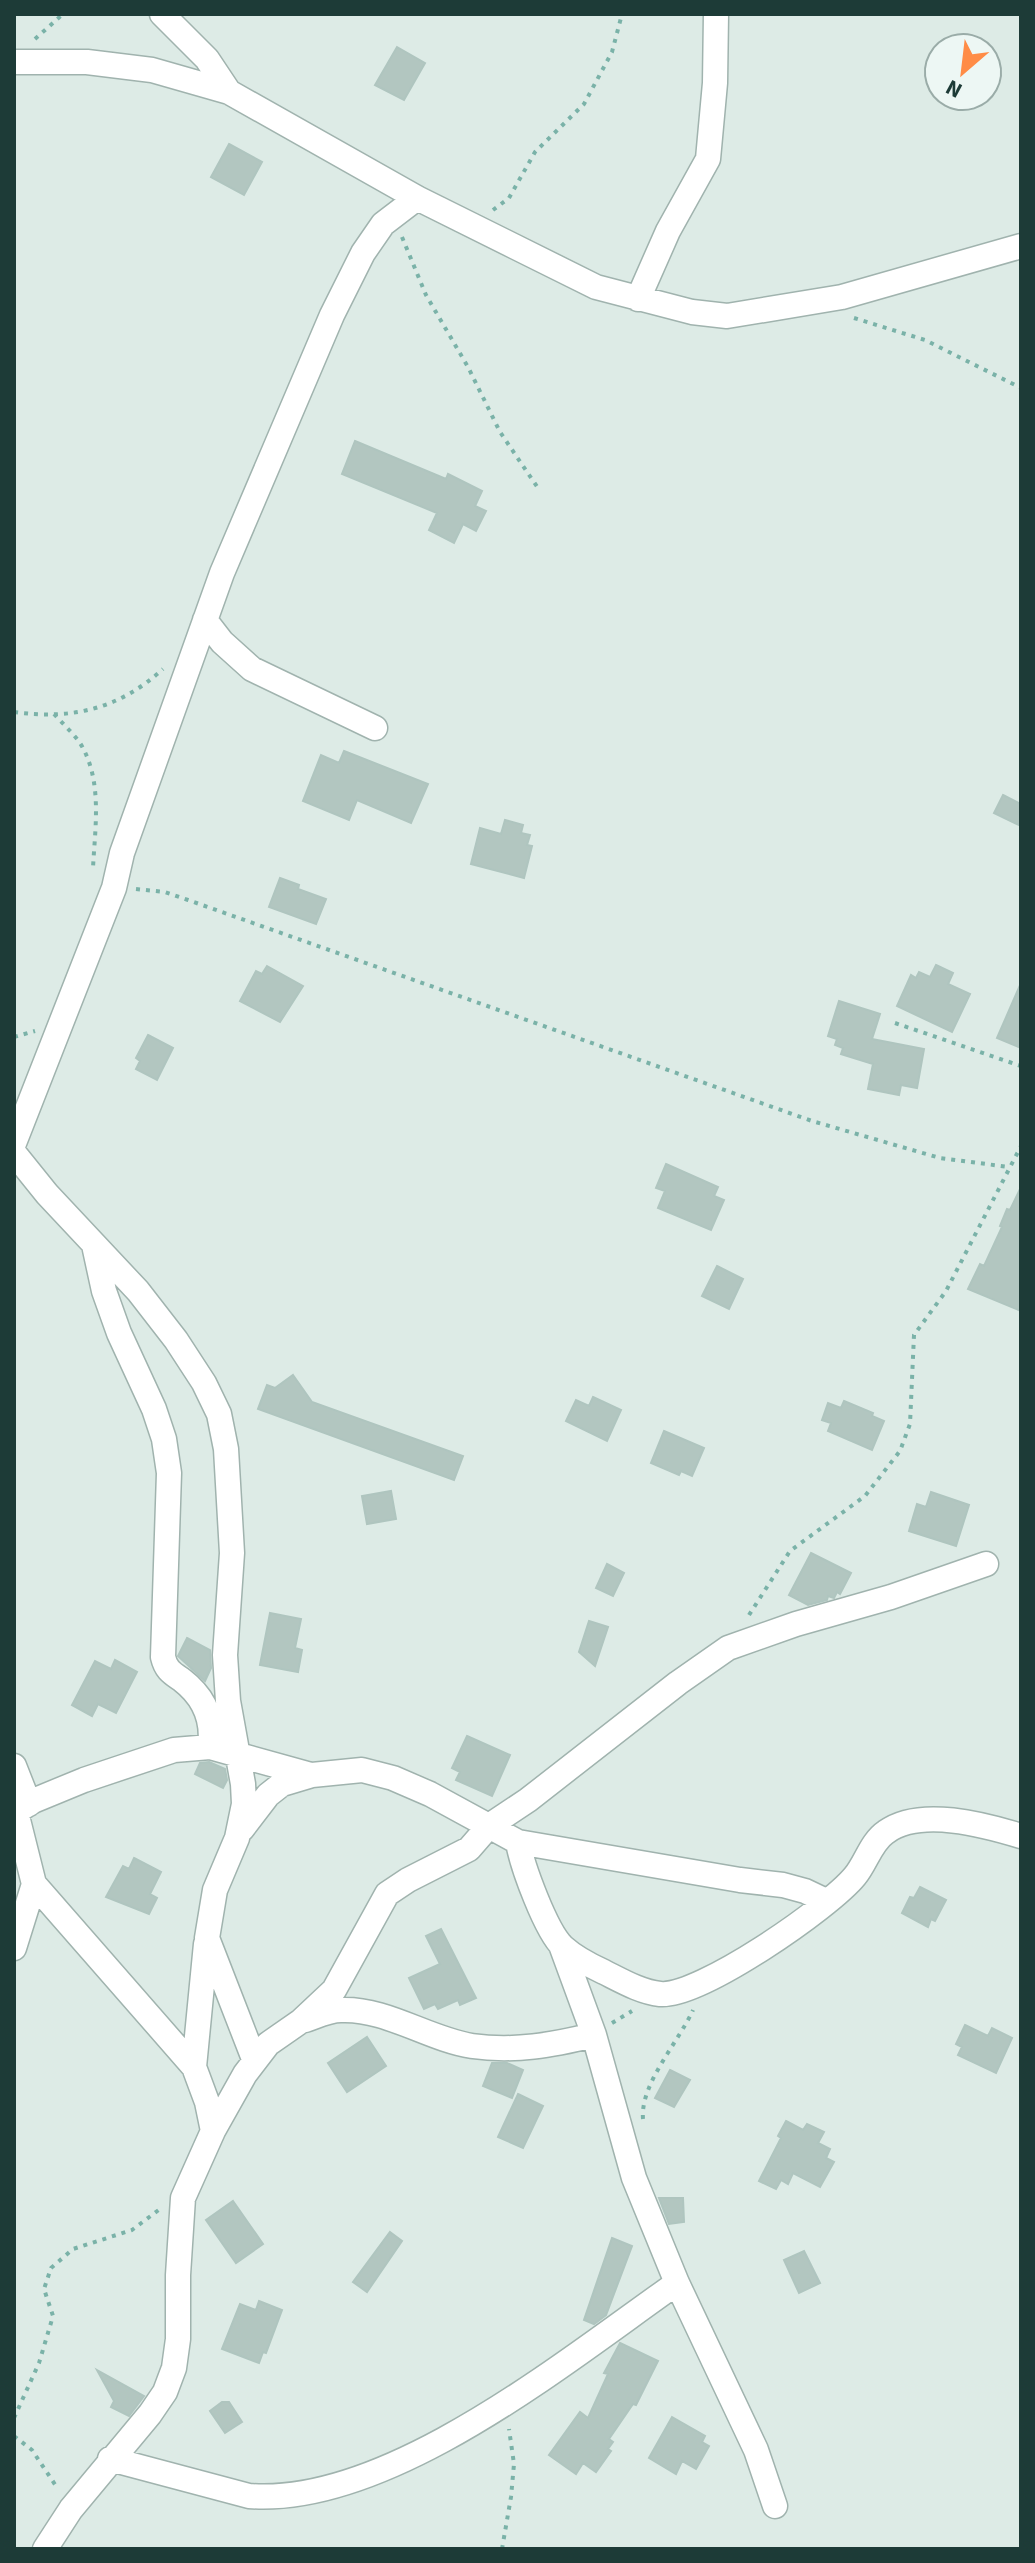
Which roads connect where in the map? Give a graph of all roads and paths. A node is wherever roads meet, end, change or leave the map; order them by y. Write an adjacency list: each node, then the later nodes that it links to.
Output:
1 (63, 14): 5 (path)
2 (162, 14): 6 (street)
3 (622, 14): 9 (path)
4 (716, 14): 11 (street)
5 (17, 61): 6 (street)
6 (229, 92): 7 (street)
7 (417, 198): 8 (street); 9 (street)
8 (393, 216): 14 (path); 15 (street)
9 (470, 223): 11 (street)
10 (1021, 246): 11 (street)
11 (638, 299)
12 (852, 318): 13 (path)
13 (1021, 388)
14 (538, 488)
15 (205, 620): 19 (street); 20 (street)
16 (169, 664): 18 (path)
17 (14, 712): 18 (path)
18 (54, 714): 20 (path)
19 (375, 728)
20 (111, 895): 23 (street); 26 (path)
21 (895, 1023): 22 (path)
22 (1021, 1066)
23 (14, 1143)
24 (1021, 1146): 26 (path)
25 (14, 1153): 27 (street)
26 (1009, 1167): 29 (path)
27 (94, 1245): 30 (street); 31 (street)
28 (986, 1564): 29 (street)
29 (728, 1648): 35 (street)
30 (210, 1747): 31 (street); 34 (street)
31 (236, 1752): 33 (street); 37 (street)
32 (14, 1766): 34 (street)
33 (312, 1775): 35 (street); 37 (street)
34 (20, 1809): 39 (street)
35 (489, 1826): 38 (street); 46 (street)
36 (1021, 1836): 40 (street)
37 (237, 1838): 41 (street)
38 (518, 1842): 40 (street); 42 (street)
39 (34, 1884): 43 (street); 49 (street)
40 (826, 1901): 44 (street)
41 (207, 1938): 48 (street); 49 (street)
42 (561, 1945): 45 (street); 47 (street)
43 (14, 1948)
44 (705, 1982): 45 (street); 51 (path)
45 (663, 1995): 47 (path)
46 (301, 2021): 47 (street); 48 (street)
47 (594, 2035): 51 (street)
48 (254, 2059): 50 (street)
49 (194, 2067): 50 (street)
50 (213, 2131): 52 (street)
51 (625, 2146): 53 (street)
52 (191, 2181): 55 (path); 57 (street)
53 (677, 2283): 54 (street); 58 (street)
54 (505, 2402): 57 (street); 61 (path)
55 (14, 2418)
56 (14, 2436): 59 (path)
57 (110, 2459): 59 (street)
58 (775, 2506)
59 (71, 2509): 60 (street)
60 (45, 2549)
61 (502, 2549)

